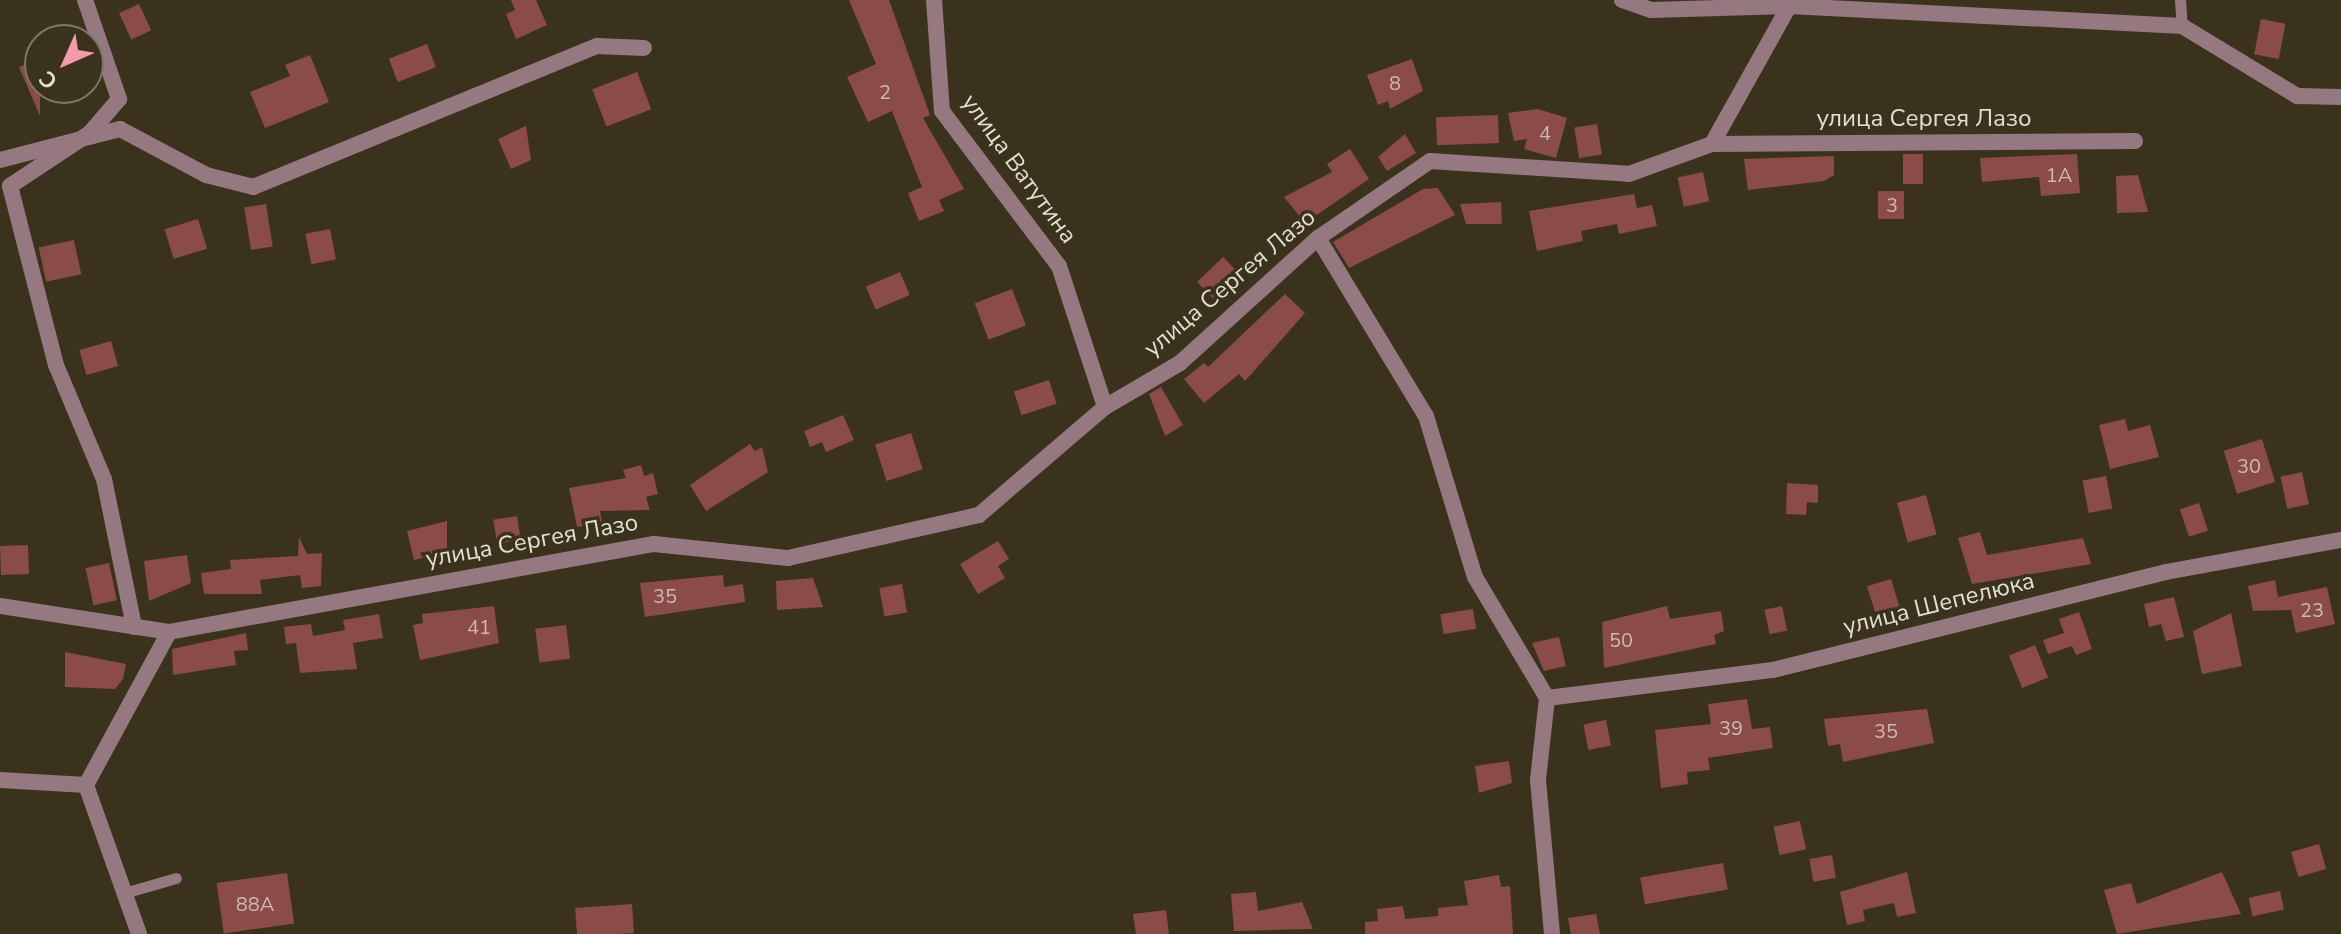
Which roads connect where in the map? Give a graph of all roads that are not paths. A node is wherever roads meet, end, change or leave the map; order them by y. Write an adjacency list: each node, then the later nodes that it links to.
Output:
1 (85, 0): 10 (street)
2 (934, 0): 15 (street, улица Ватутина)
3 (1622, 0): 5 (street)
4 (2180, 0): 7 (lane)
5 (1789, 6): 6 (street); 12 (street)
6 (1934, 6): 7 (street)
7 (2182, 26): 9 (street)
8 (644, 48): 10 (street)
9 (2341, 97)
10 (90, 133): 13 (street); 18 (street)
11 (2135, 141): 12 (street, улица Сергея Лазо)
12 (1712, 144): 14 (street, улица Сергея Лазо)
13 (0, 160)
14 (1318, 238): 15 (street, улица Сергея Лазо); 20 (street)
15 (1105, 407): 19 (street, улица Сергея Лазо)
16 (2341, 540): 20 (street, улица Шепелюка)
17 (0, 606): 18 (street, улица Сергея Лазо)
18 (134, 627): 19 (street, улица Сергея Лазо)
19 (169, 632): 22 (street)
20 (1547, 698): 26 (street)
21 (0, 780): 22 (street)
22 (86, 785): 24 (street)
23 (176, 878): 24 (lane)
24 (124, 893): 25 (street)
25 (139, 934)
26 (1552, 934)

